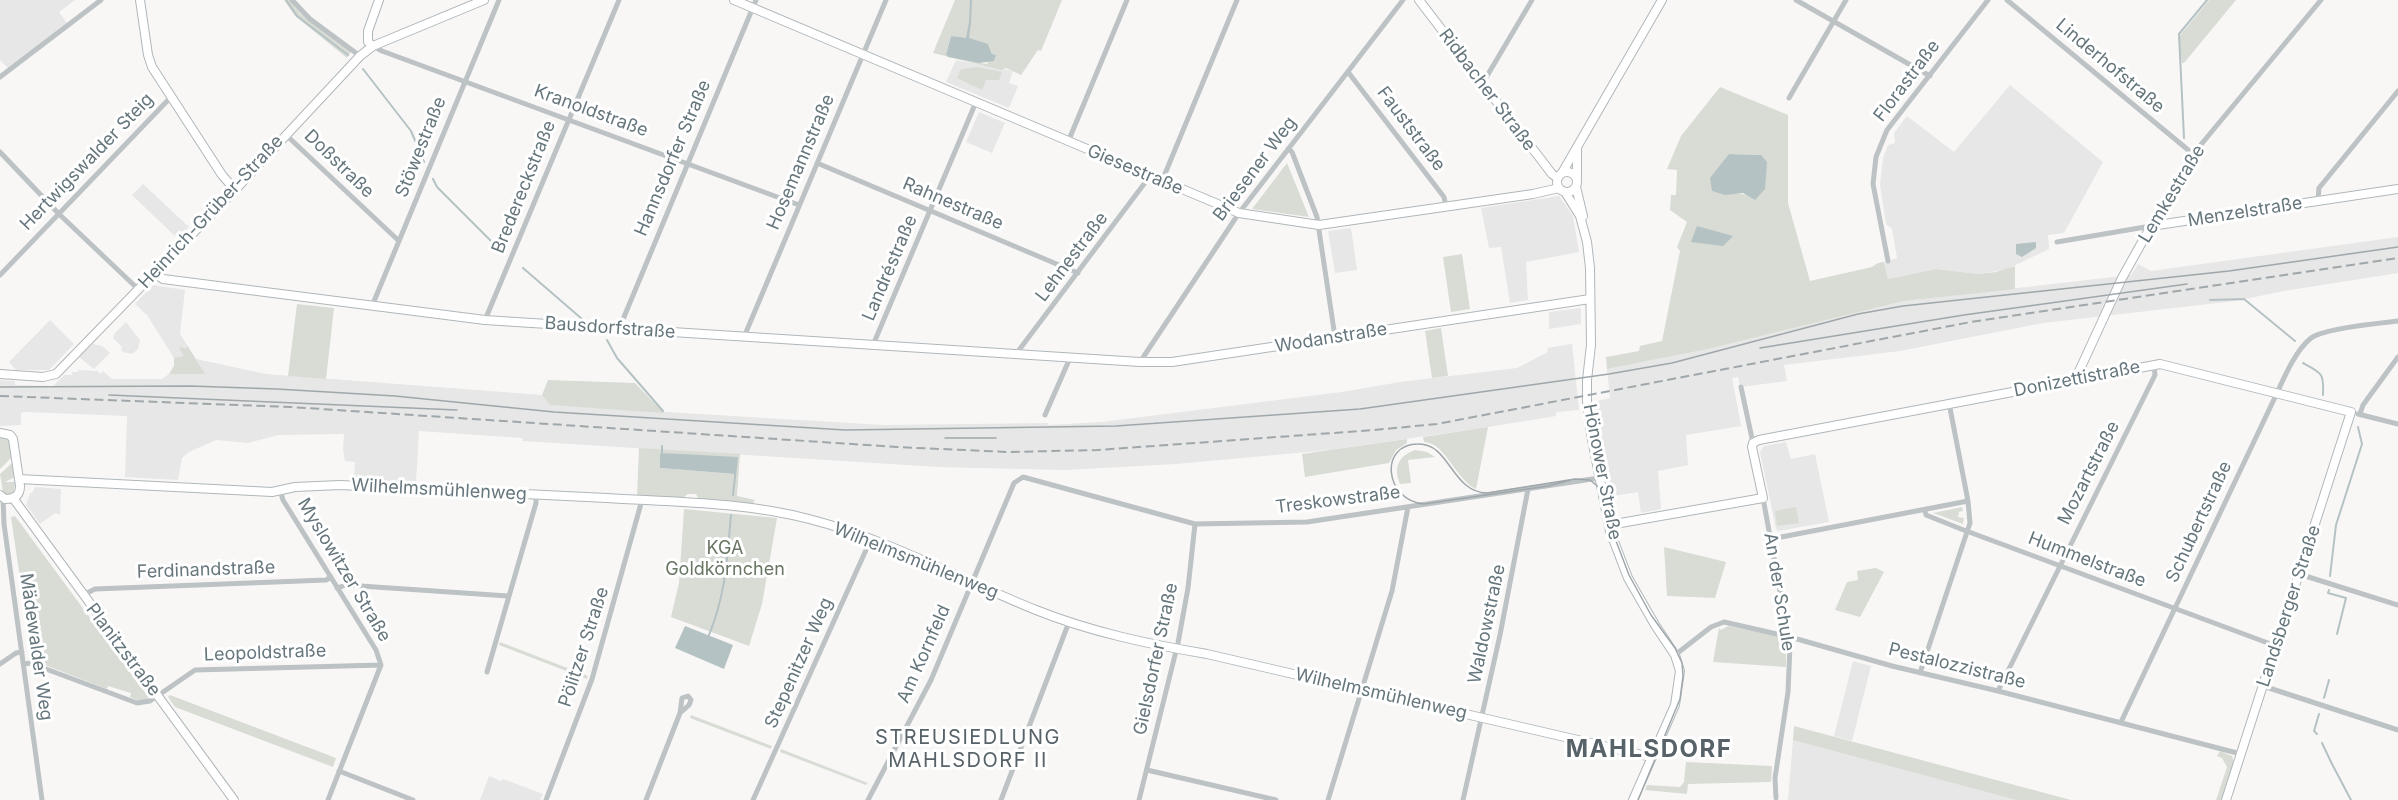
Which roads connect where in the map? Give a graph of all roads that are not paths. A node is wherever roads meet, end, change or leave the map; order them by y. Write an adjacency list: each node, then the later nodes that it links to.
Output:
1 (101, 0): 27 (street)
2 (140, 0): 32 (street)
3 (292, 0): 25 (street)
4 (379, 0): 23 (street)
5 (484, 0): 23 (street, Heinrich-Grüber-Straße)
6 (499, 0): 29 (street, Stöwestraße)
7 (619, 0): 35 (street, Bredereckstraße)
8 (734, 0): 21 (street, Giesestraße)
9 (886, 0): 24 (street, Hosemannstraße)
10 (1127, 0): 37 (street)
11 (1237, 0): 46 (street)
12 (1403, 0): 26 (street, Briesener Weg)
13 (1419, 0): 30 (street, Ridbacher Straße)
14 (1532, 0): 30 (street)
15 (1662, 0): 38 (street)
16 (1797, 0): 22 (street)
17 (1846, 0): 22 (street)
18 (1988, 0): 28 (street, Florastraße)
19 (2007, 0): 41 (street, Linderhofstraße)
20 (2321, 0): 41 (street, Lemkestraße)
21 (754, 4): 24 (street, Giesestraße); 42 (street, Hannsdorfer Straße)
22 (1834, 22): 28 (street); 33 (street)
23 (373, 46): 25 (street, Heinrich-Grüber-Straße); 29 (street, Kranoldstraße)
24 (862, 54): 34 (street, Giesestraße); 43 (street, Hosemannstraße)
25 (360, 56): 36 (street, Heinrich-Grüber-Straße)
26 (1348, 72): 39 (street, Briesener Weg); 53 (street, Fauststraße)
27 (0, 76)
28 (1930, 76): 62 (street, Florastraße)
29 (465, 81): 35 (street, Kranoldstraße); 60 (street, Stöwestraße)
30 (1480, 82): 45 (street, Ridbacher Straße)
31 (2398, 92): 51 (street)
32 (171, 97): 49 (street); 56 (street, Hertwigswalder Steig)
33 (1789, 98)
34 (976, 102): 37 (street, Giesestraße); 54 (street, Landréstraße)
35 (568, 118): 42 (street, Kranoldstraße); 69 (street, Bredereckstraße)
36 (285, 134): 49 (street, Heinrich-Grüber-Straße); 60 (street, Doßstraße)
37 (1068, 142): 44 (street, Giesestraße)
38 (1577, 147): 45 (street); 47 (street, Hönower Straße)
39 (1288, 149): 55 (street, Briesener Weg); 57 (street)
40 (0, 152): 56 (street)
41 (2193, 154): 58 (street, Lemkestraße)
42 (687, 163): 52 (street, Kranoldstraße); 71 (street, Hannsdorfer Straße)
43 (817, 163): 52 (street, Hosemannstraße); 54 (street, Rahnestraße)
44 (1150, 176): 46 (street, Giesestraße); 64 (street, Lehnestraße)
45 (1560, 176): 47 (street); 50 (street)
46 (1162, 181): 55 (street, Giesestraße)
47 (1576, 183): 50 (street, Giesestraße); 59 (street, Hönower Straße)
48 (2398, 189): 51 (street, Menzelstraße)
49 (235, 190): 63 (street, Heinrich-Grüber-Straße)
50 (1562, 190): 53 (street, Giesestraße); 59 (street, Hönower Straße)
51 (2318, 200): 58 (street, Menzelstraße)
52 (799, 205): 72 (street, Hosemannstraße)
53 (1446, 206): 57 (street, Giesestraße)
54 (930, 211): 64 (street, Rahnestraße); 74 (street, Landréstraße)
55 (1239, 213): 57 (street, Giesestraße); 78 (street, Briesener Weg)
56 (59, 214): 65 (street, Hertwigswalder Steig); 66 (street)
57 (1318, 225): 73 (street)
58 (2151, 226): 61 (street, Menzelstraße); 81 (street, Lemkestraße)
59 (1584, 228): 67 (street, Hönower Straße)
60 (399, 241): 68 (street, Stöwestraße)
61 (2057, 242)
62 (1888, 261)
63 (154, 273): 66 (street, Heinrich-Grüber-Straße); 68 (street, Bausdorfstraße)
64 (1078, 273): 75 (street, Lehnestraße)
65 (0, 275)
66 (138, 289): 80 (street, Heinrich-Grüber-Straße)
67 (1590, 299): 73 (street, Wodanstraße); 90 (street, Hönower Straße)
68 (372, 306): 69 (street, Bausdorfstraße)
69 (486, 320): 71 (street, Bausdorfstraße)
70 (2398, 321): 83 (street, Schubertstraße)
71 (619, 329): 72 (street, Bausdorfstraße)
72 (744, 337): 74 (street, Bausdorfstraße)
73 (1335, 338): 78 (street, Wodanstraße)
74 (873, 345): 75 (street, Bausdorfstraße)
75 (1016, 354): 77 (street, Bausdorfstraße)
76 (2398, 357): 85 (street, Landsberger Straße)
77 (1070, 358): 78 (street, Wodanstraße); 86 (street)
78 (1140, 362)
79 (2154, 365): 81 (street, Donizettistraße); 83 (street, Donizettistraße); 108 (street, Mozartstraße)
80 (0, 374)
81 (2075, 380): 84 (street, Donizettistraße)
82 (1741, 387): 89 (street, An der Schule)
83 (2277, 393): 85 (street, Donizettistraße); 116 (street, Schubertstraße)
84 (1949, 403): 89 (street, Donizettistraße); 100 (street)
85 (2355, 413): 87 (street, Donizettistraße); 109 (street, Landsberger Straße)
86 (1045, 415)
87 (2398, 424)
88 (0, 433): 91 (street)
89 (1753, 443): 98 (street, An der Schule)
90 (1599, 478): 93 (street, Treskowstraße); 104 (street, Hönower Straße)
91 (19, 479): 94 (street, Wilhelmsmühlenweg); 97 (street)
92 (1014, 483): 103 (street, Treskowstraße); 111 (street, Am Kornfeld)
93 (1528, 489): 101 (street, Treskowstraße); 133 (street, Waldowstraße)
94 (280, 490): 95 (street, Wilhelmsmühlenweg); 110 (street, Myslowitzer Straße)
95 (536, 495): 99 (street, Wilhelmsmühlenweg); 114 (street)
96 (2, 496): 97 (street); 121 (street, Mädewalder Weg)
97 (13, 498): 113 (street, Planitzstraße)
98 (1763, 498): 104 (street); 107 (street, An der Schule)
99 (642, 500): 106 (street, Wilhelmsmühlenweg); 146 (street, Pölitzer Straße)
100 (1968, 501): 102 (street); 105 (street)
101 (1408, 507): 103 (street, Treskowstraße); 129 (street)
102 (1925, 511): 105 (street, Hummelstraße); 107 (street)
103 (1195, 524): 120 (street, Gielsdorfer Straße)
104 (1609, 525): 122 (street, Hönower Straße)
105 (1967, 531): 108 (street, Hummelstraße); 127 (street)
106 (871, 539): 111 (street, Wilhelmsmühlenweg); 148 (street, Stepenitzer Weg)
107 (1770, 539): 118 (street, An der Schule)
108 (2060, 565): 116 (street, Hummelstraße); 130 (street, Mozartstraße)
109 (2299, 574): 115 (street); 119 (street, Landsberger Straße)
110 (331, 578): 112 (street, Myslowitzer Straße); 113 (street, Ferdinandstraße)
111 (972, 583): 117 (street, Wilhelmsmühlenweg); 149 (street, Am Kornfeld)
112 (337, 588): 114 (street); 125 (street, Myslowitzer Straße)
113 (83, 595): 131 (street, Planitzstraße)
114 (508, 596): 126 (street)
115 (2398, 606)
116 (2175, 609): 119 (street, Hummelstraße); 134 (street, Schubertstraße)
117 (1069, 622): 120 (street, Wilhelmsmühlenweg); 150 (street)
118 (1790, 637): 122 (street, Pestalozzistraße); 127 (street, Pestalozzistraße); 140 (street, An der Schule)
119 (2276, 646): 128 (street, Landsberger Straße)
120 (1177, 649): 129 (street, Wilhelmsmühlenweg); 138 (street, Gielsdorfer Straße)
121 (22, 652): 123 (street); 124 (street, Mädewalder Weg)
122 (1676, 655): 137 (street)
123 (0, 664)
124 (24, 664): 131 (street); 142 (street, Mädewalder Weg)
125 (381, 665): 131 (street, Leopoldstraße); 139 (street, Myslowitzer Straße)
126 (487, 672)
127 (1920, 673): 130 (street, Pestalozzistraße)
128 (2263, 686): 135 (street); 136 (street, Landsberger Straße)
129 (1363, 690): 133 (street, Wilhelmsmühlenweg); 153 (street)
130 (1998, 690): 134 (street, Pestalozzistraße)
131 (158, 696): 143 (street, Planitzstraße)
132 (680, 713): 147 (street)
133 (1483, 717): 137 (street, Wilhelmsmühlenweg); 154 (street, Waldowstraße)
134 (2121, 722): 136 (street, Pestalozzistraße)
135 (2398, 730)
136 (2241, 754): 141 (street, Landsberger Straße)
137 (1652, 757): 155 (street)
138 (1147, 770): 151 (street, Gielsdorfer Straße); 152 (street)
139 (339, 771): 144 (street, Myslowitzer Straße); 145 (street)
140 (1776, 798)
141 (2227, 799)
142 (42, 800)
143 (234, 800)
144 (328, 800)
145 (413, 800)
146 (546, 800)
147 (646, 800)
148 (753, 800)
149 (868, 800)
150 (1000, 800)
151 (1139, 800)
152 (1276, 800)
153 (1328, 800)
154 (1463, 800)
155 (1634, 800)

